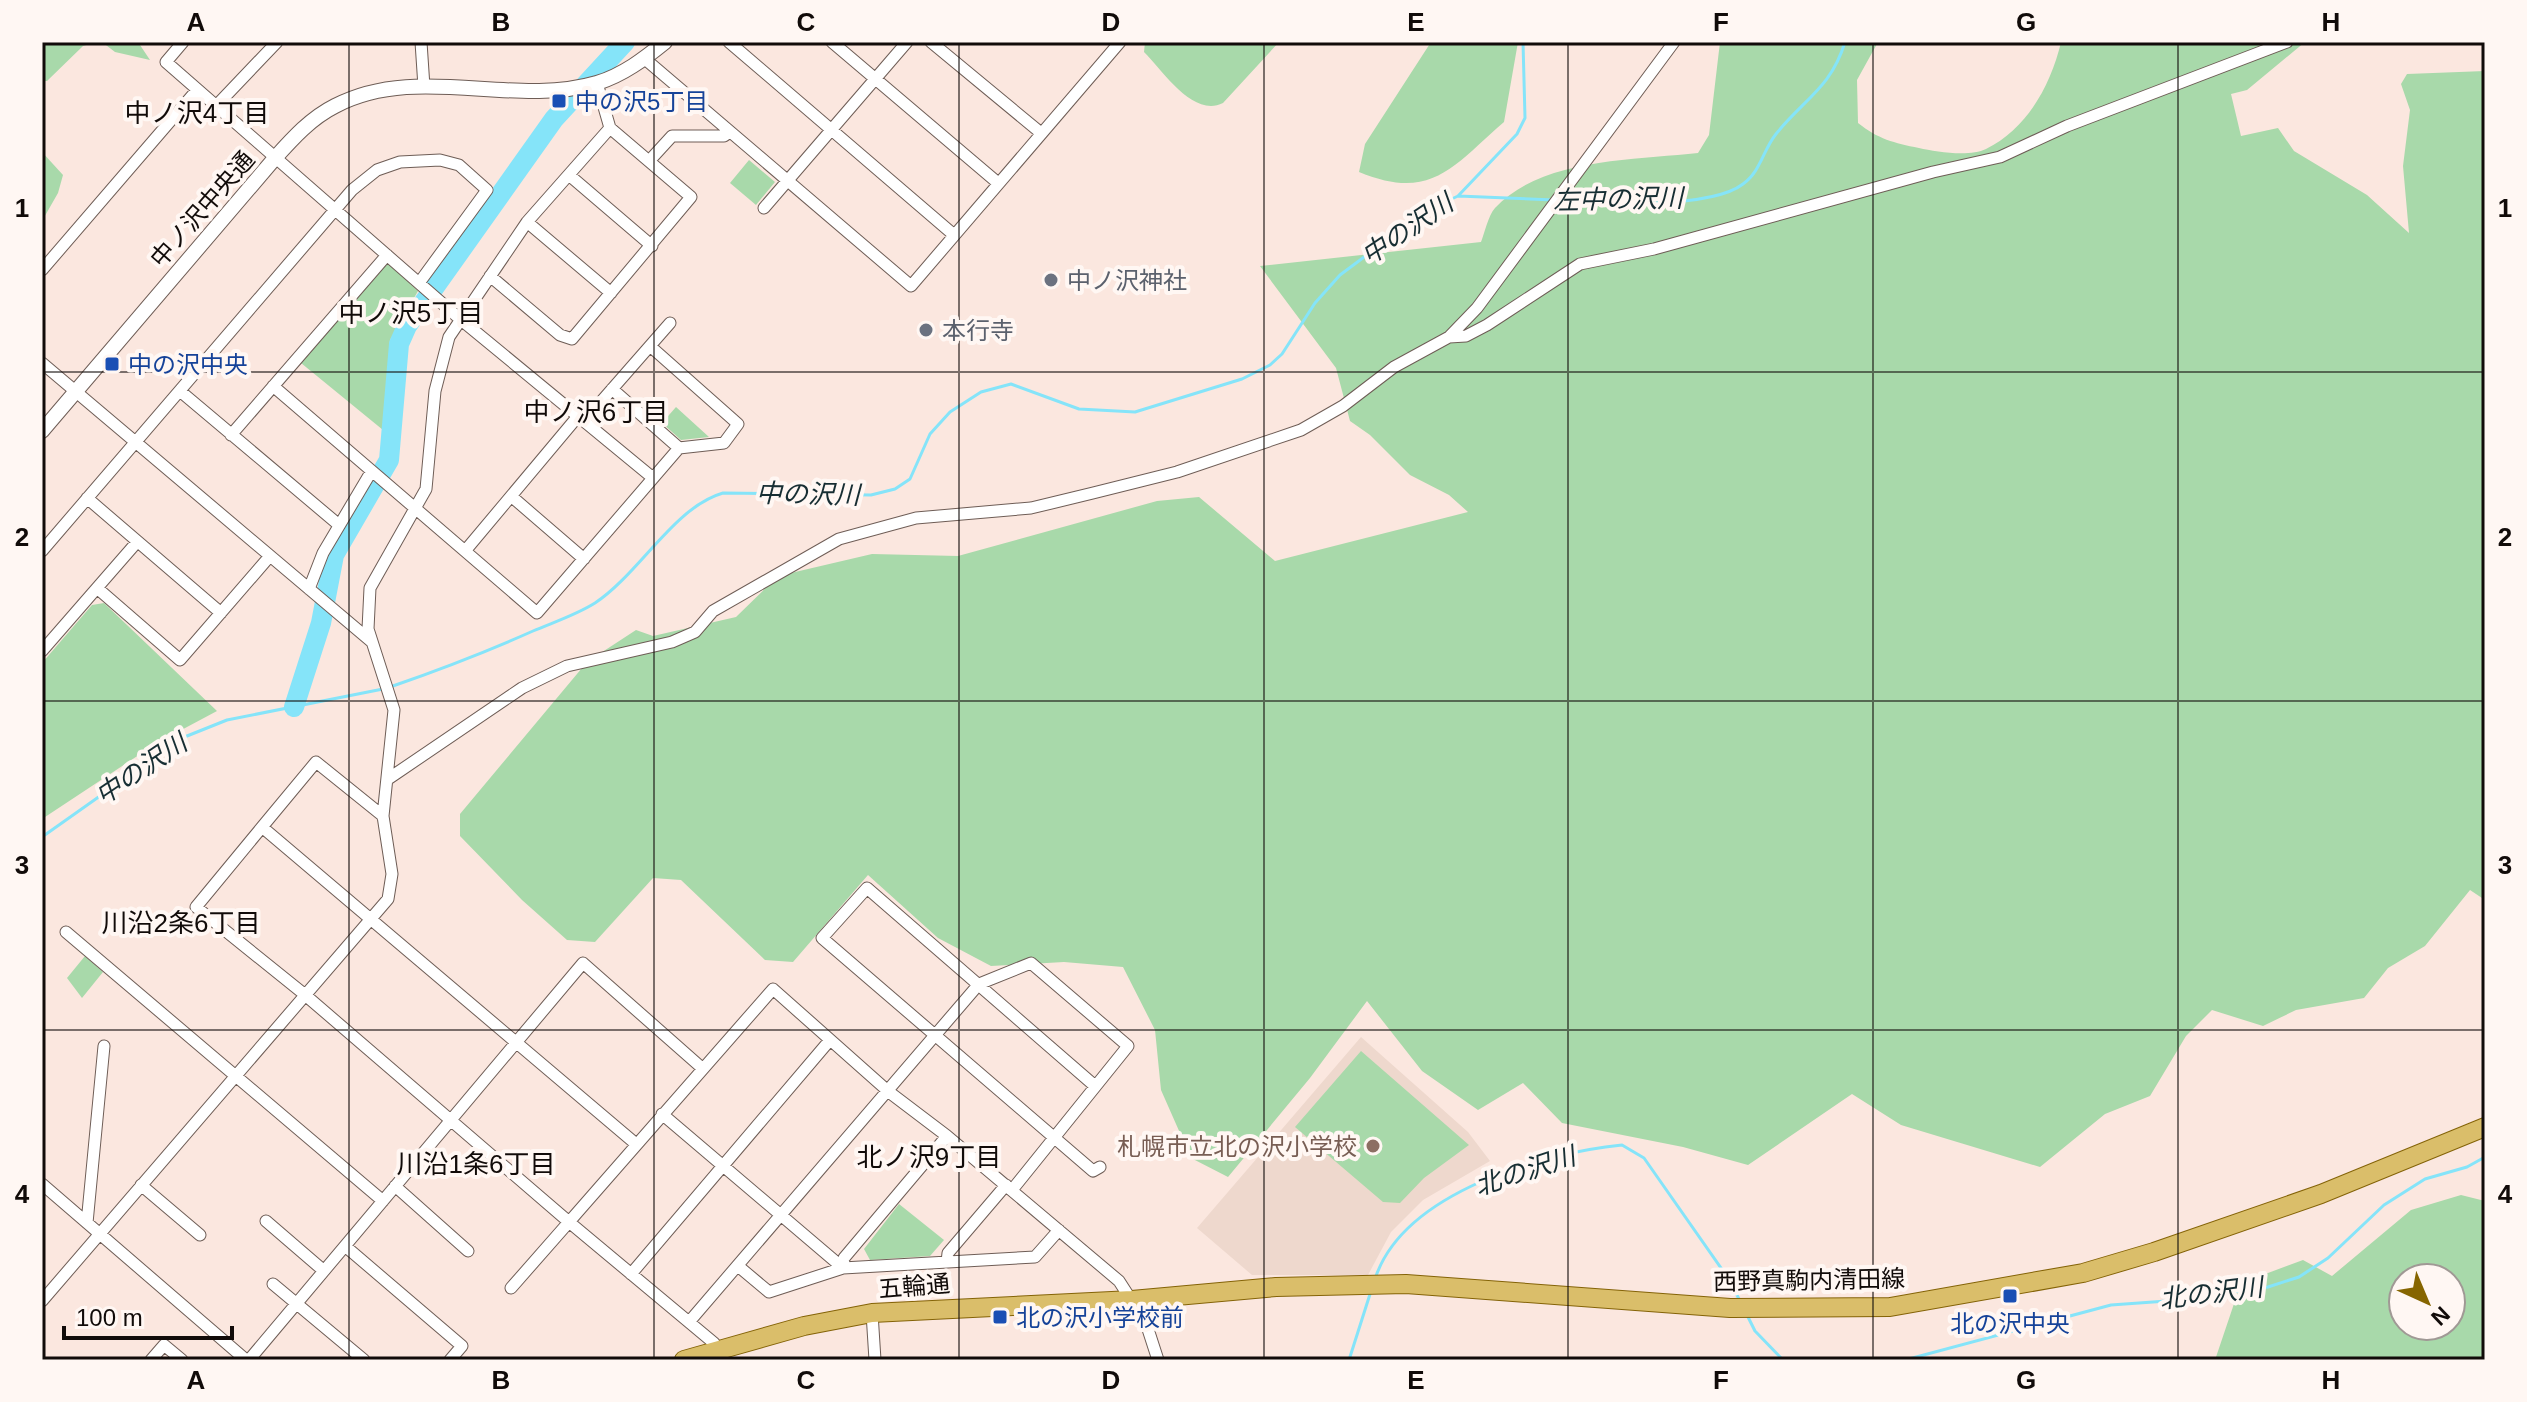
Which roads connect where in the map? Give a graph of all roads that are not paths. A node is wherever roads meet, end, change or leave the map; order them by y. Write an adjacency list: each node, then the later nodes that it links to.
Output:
1 (183, 42): 16 (street)
2 (277, 42): 17 (street)
3 (421, 42): 15 (street)
4 (665, 42): 12 (street, 中ノ沢中央通)
5 (729, 42): 19 (street)
6 (832, 42): 13 (street)
7 (907, 42): 13 (street)
8 (931, 42): 21 (street)
9 (1120, 42): 21 (street)
10 (1674, 42): 39 (street)
11 (2287, 42): 39 (street)
12 (645, 59): 14 (street, 中ノ沢中央通); 20 (street)
13 (875, 79): 19 (street); 26 (street)
14 (597, 83): 15 (street, 中ノ沢中央通); 18 (street)
15 (424, 87): 22 (street, 中ノ沢中央通)
16 (197, 90): 17 (street); 33 (street)
17 (216, 106): 22 (street)
18 (610, 128): 23 (street); 24 (street)
19 (831, 130): 25 (street); 30 (street)
20 (730, 132): 23 (street); 25 (street)
21 (1041, 133): 26 (street)
22 (275, 158): 28 (street); 45 (street, 中ノ沢中央通)
23 (650, 160): 31 (street)
24 (569, 175): 29 (street); 31 (street)
25 (788, 181): 27 (street); 30 (street)
26 (998, 183): 30 (street)
27 (764, 208)
28 (336, 209): 32 (street); 35 (street); 44 (street)
29 (527, 222): 34 (street); 36 (street)
30 (954, 235)
31 (652, 246): 36 (street)
32 (387, 255): 35 (street); 42 (street)
33 (42, 270)
34 (490, 276): 36 (street); 37 (street)
35 (420, 285): 37 (street)
36 (611, 293)
37 (460, 319): 46 (street); 55 (street)
38 (670, 323): 40 (street)
39 (1449, 337): 67 (street)
40 (650, 346): 43 (street); 50 (street)
41 (42, 363): 45 (street)
42 (273, 386): 48 (street); 51 (street)
43 (612, 389): 46 (street); 50 (street)
44 (180, 391): 48 (street); 49 (street)
45 (76, 392): 47 (street, 中ノ沢中央通); 49 (street)
46 (582, 418): 52 (street); 53 (street)
47 (42, 431)
48 (231, 435): 56 (street)
49 (135, 442): 54 (street); 60 (street)
50 (679, 448): 52 (street)
51 (377, 477): 55 (street); 56 (street)
52 (653, 478): 61 (street)
53 (511, 496): 59 (street); 61 (street)
54 (87, 498): 57 (street); 58 (street)
55 (416, 509): 59 (street); 65 (street)
56 (339, 525): 63 (street)
57 (137, 542): 62 (street); 64 (street)
58 (42, 551)
59 (465, 551): 61 (street)
60 (270, 556): 63 (street); 64 (street)
61 (584, 559)
62 (97, 588): 64 (street); 66 (street)
63 (312, 592): 65 (street)
64 (221, 613)
65 (372, 643): 67 (street)
66 (42, 651)
67 (388, 779): 68 (street)
68 (383, 816): 69 (street); 70 (street)
69 (262, 827): 70 (street); 73 (street)
70 (369, 919): 73 (street); 76 (street)
71 (66, 932): 79 (street)
72 (979, 984): 74 (street); 74 (street); 80 (street); 80 (street)
73 (304, 994): 79 (street); 83 (street)
74 (936, 1035): 81 (street); 86 (street)
75 (830, 1040): 78 (street); 81 (street); 88 (street)
76 (516, 1042): 78 (street); 83 (street); 87 (street)
77 (104, 1046): 98 (street)
78 (702, 1068): 82 (street)
79 (235, 1075): 91 (street); 94 (street)
80 (1095, 1086): 86 (street)
81 (889, 1092): 85 (street); 95 (street)
82 (662, 1114): 87 (street); 88 (street)
83 (449, 1121): 92 (street); 97 (street)
84 (2485, 1127): 111 (main road, 西野真駒内清田線)
85 (947, 1136): 93 (street); 106 (street)
86 (1055, 1137): 89 (street); 93 (street)
87 (636, 1144): 97 (street)
88 (723, 1165): 95 (street); 108 (street)
89 (1100, 1167)
90 (42, 1184): 98 (street)
91 (141, 1185): 100 (street); 101 (street)
92 (395, 1186): 94 (street); 103 (street)
93 (1009, 1187): 99 (street); 104 (street)
94 (383, 1201): 102 (street)
95 (782, 1215): 105 (street); 106 (street)
96 (266, 1221): 107 (street)
97 (569, 1222): 108 (street); 110 (street)
98 (87, 1223): 100 (street)
99 (1059, 1230): 104 (street); 112 (street)
100 (99, 1234): 113 (street); 121 (street)
101 (200, 1235)
102 (345, 1246): 107 (street); 123 (street)
103 (468, 1251)
104 (947, 1262): 106 (street)
105 (738, 1266): 106 (street); 116 (street)
106 (843, 1268)
107 (324, 1271): 114 (street)
108 (631, 1274): 116 (street)
109 (273, 1284): 114 (street)
110 (511, 1288)
111 (1154, 1297): 112 (main road, 五輪通)
112 (1132, 1300): 115 (main road, 五輪通); 125 (street)
113 (42, 1301)
114 (297, 1303): 121 (street); 122 (street)
115 (872, 1313): 117 (main road, 五輪通); 124 (street)
116 (689, 1322): 117 (street)
117 (716, 1351): 118 (main road, 五輪通)
118 (692, 1359)
119 (151, 1360): 120 (street)
120 (182, 1360)
121 (248, 1360)
122 (364, 1360)
123 (450, 1360)
124 (875, 1360)
125 (1158, 1360)

